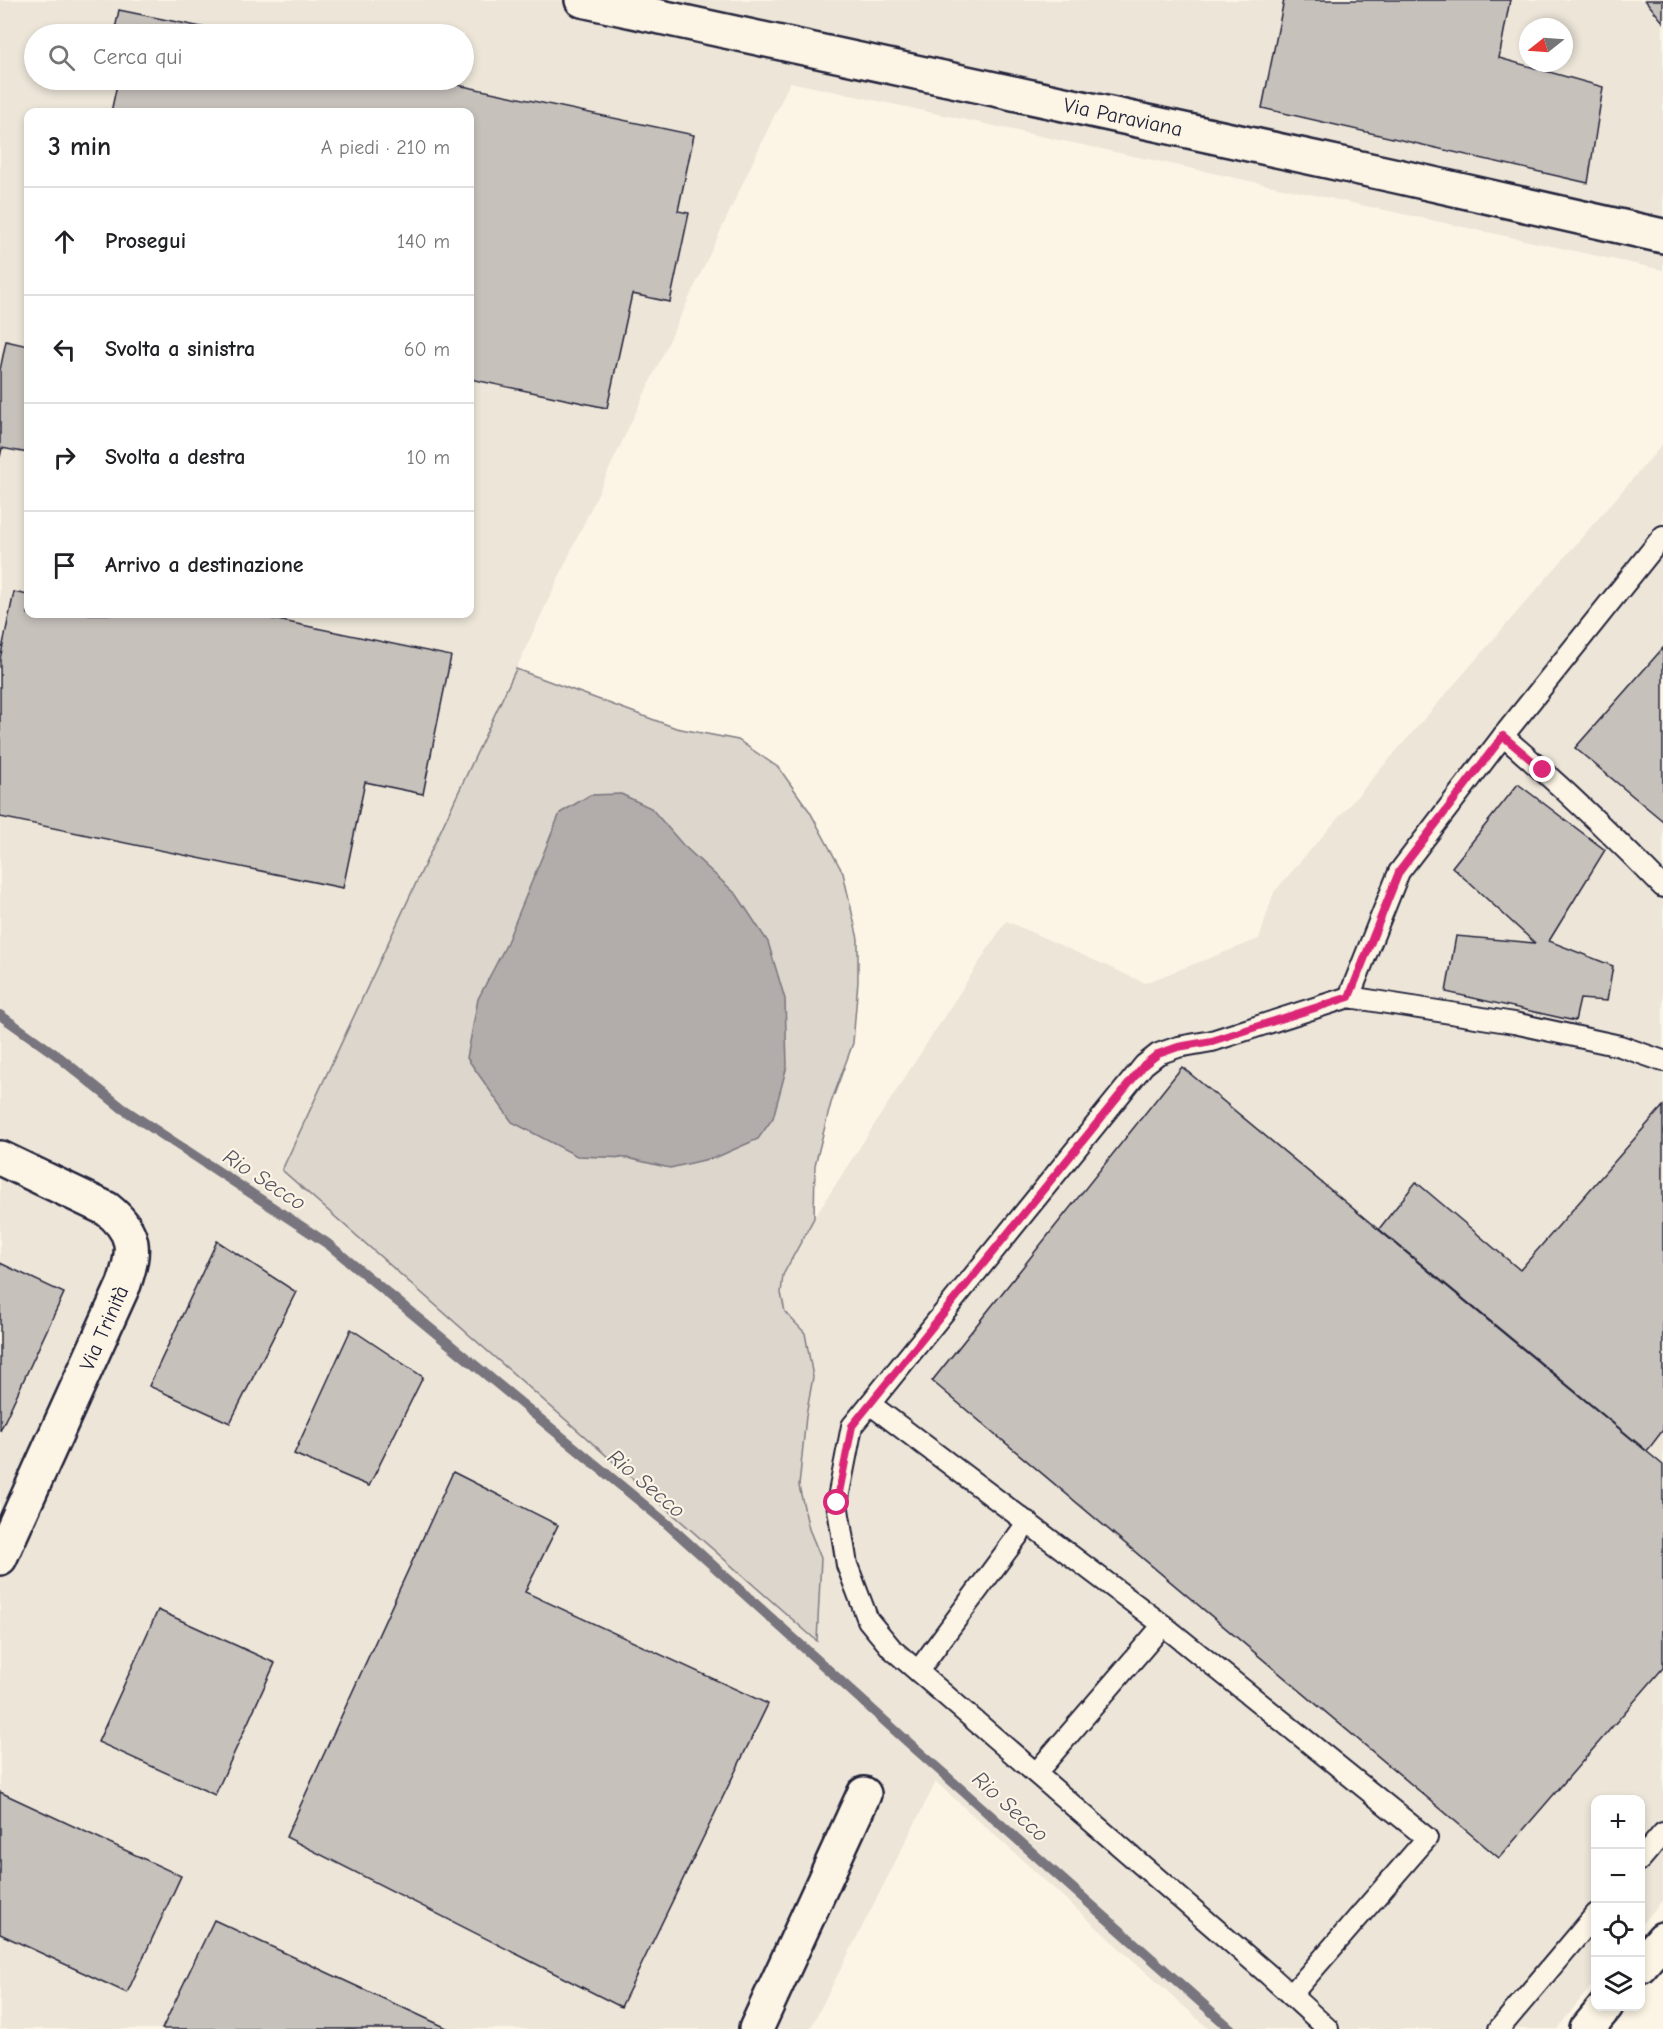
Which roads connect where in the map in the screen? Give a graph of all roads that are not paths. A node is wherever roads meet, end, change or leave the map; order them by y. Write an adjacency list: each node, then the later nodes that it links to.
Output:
1 (582, 0): 2 (street, Via Paraviana)
2 (1663, 237)
3 (1663, 536): 4 (lane)
4 (1503, 736): 5 (lane); 6 (lane)
5 (1663, 887)
6 (1349, 997): 7 (lane); 9 (lane)
7 (1663, 1061)
8 (0, 1158): 11 (street, Via Trinità)
9 (870, 1404): 10 (lane); 13 (lane)
10 (1028, 1522): 12 (lane); 13 (lane)
11 (0, 1558)
12 (1163, 1625): 14 (lane); 21 (lane)
13 (918, 1671): 14 (lane)
14 (1035, 1773): 21 (lane)
15 (864, 1794): 23 (street)
16 (1663, 1833): 17 (lane)
17 (1645, 1855)
18 (1591, 1920): 25 (lane)
19 (1663, 1939): 20 (street)
20 (1645, 1961)
21 (1291, 1995): 24 (lane)
22 (1603, 2011): 26 (street)
23 (756, 2029)
24 (1328, 2029)
25 (1499, 2029)
26 (1587, 2029)

